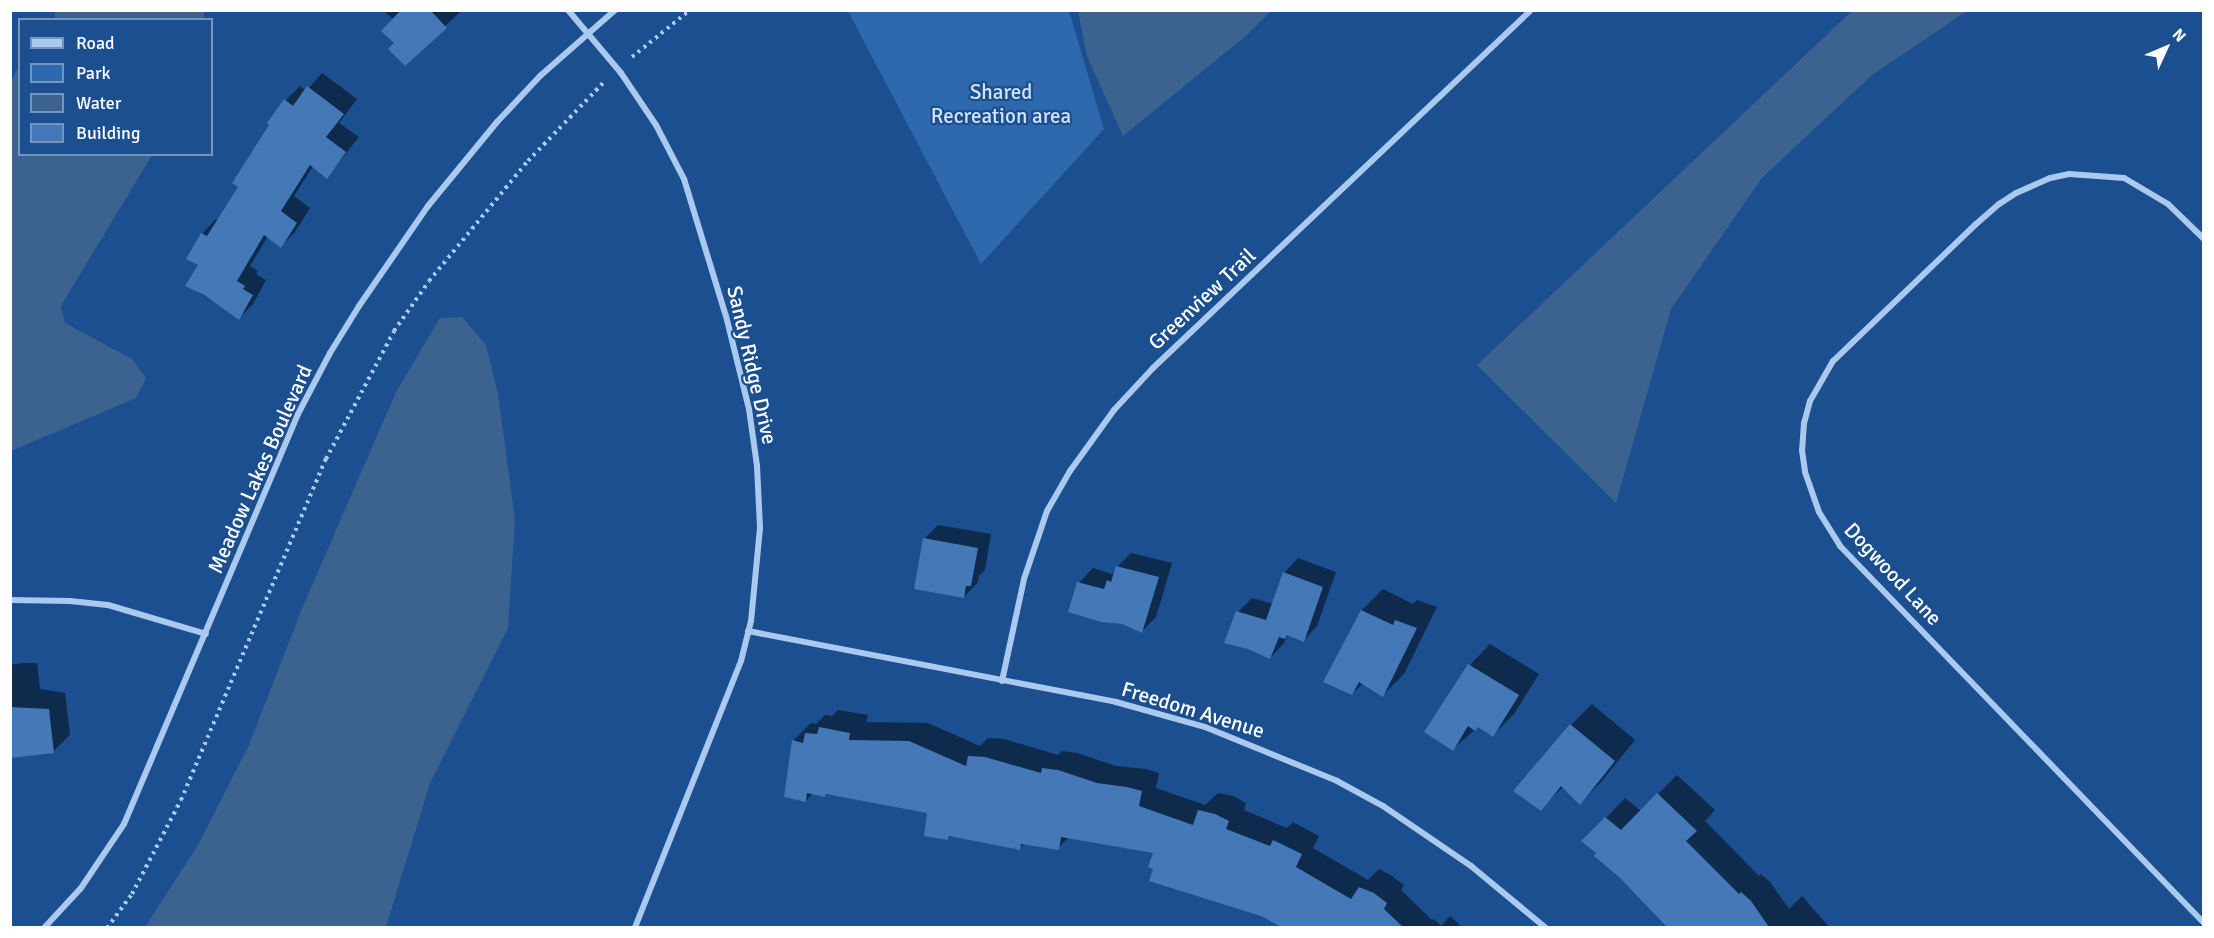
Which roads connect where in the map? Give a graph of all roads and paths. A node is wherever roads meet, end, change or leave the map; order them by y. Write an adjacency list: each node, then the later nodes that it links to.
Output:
1 (568, 10): 5 (street, Sandy Ridge Drive)
2 (615, 10): 5 (street, Meadow Lakes Boulevard)
3 (690, 10): 6 (path)
4 (1531, 10): 11 (street, Greenview Trail)
5 (589, 33): 6 (street, Sandy Ridge Drive); 10 (street, Meadow Lakes Boulevard)
6 (618, 68): 9 (street, Sandy Ridge Drive); 14 (path)
7 (2204, 239): 12 (street, Dogwood Lane)
8 (10, 600): 10 (street)
9 (748, 631): 11 (street, Freedom Avenue); 15 (street, Sandy Ridge Drive)
10 (206, 634): 13 (street, Meadow Lakes Boulevard)
11 (1002, 681): 16 (street, Freedom Avenue)
12 (2204, 923)
13 (44, 927)
14 (107, 927)
15 (635, 927)
16 (1546, 927)

